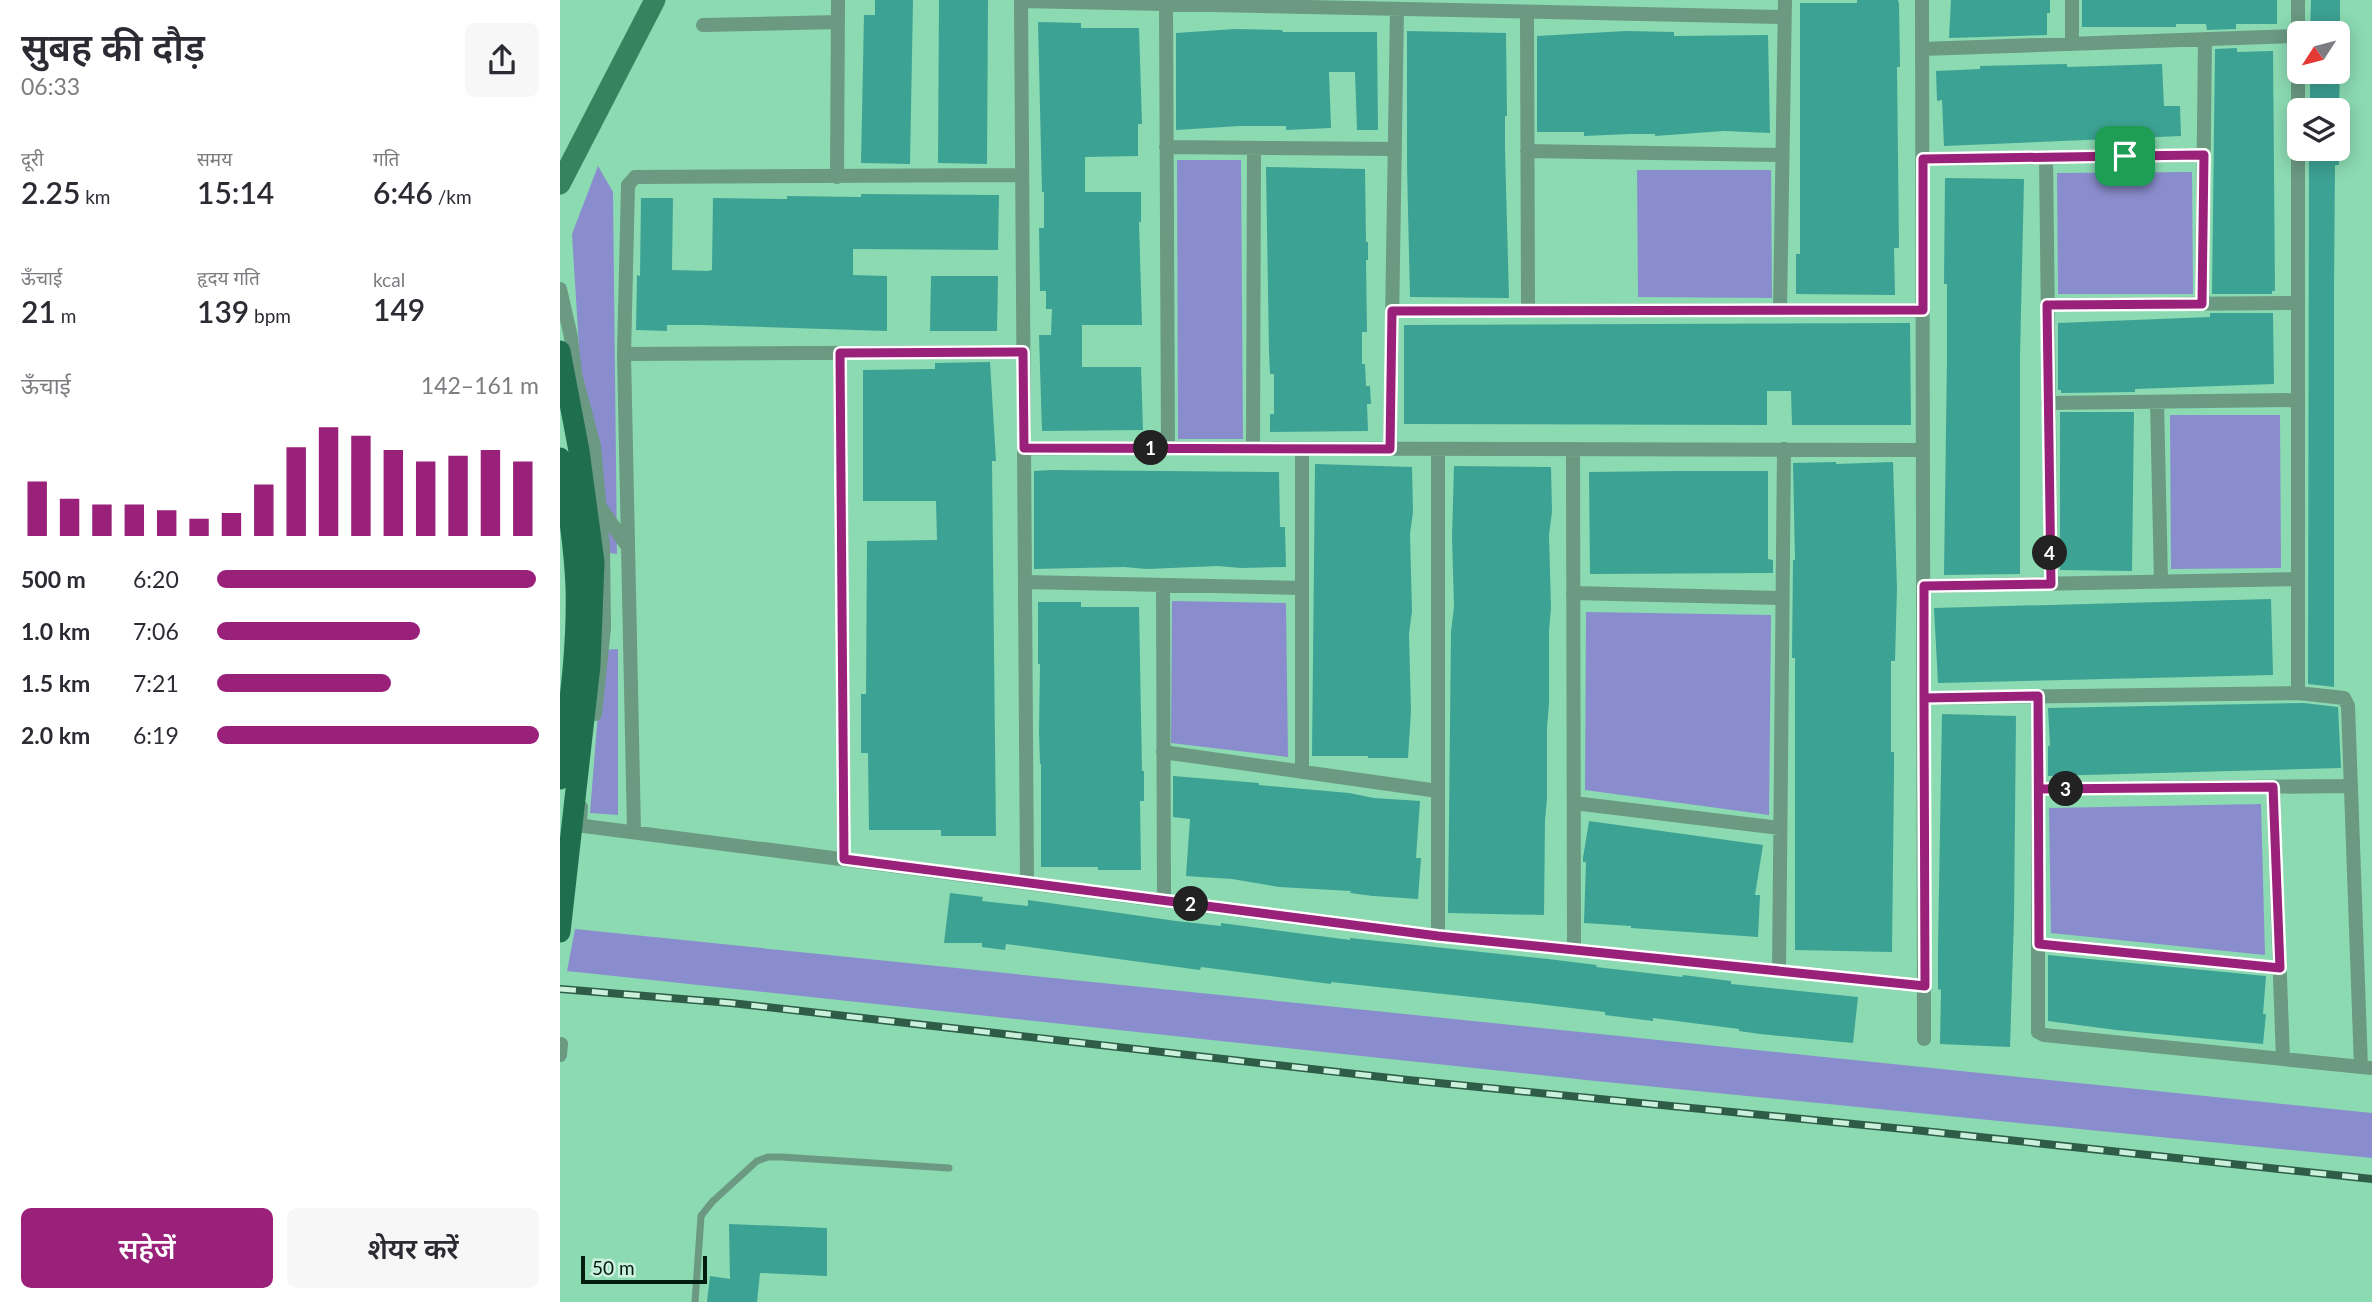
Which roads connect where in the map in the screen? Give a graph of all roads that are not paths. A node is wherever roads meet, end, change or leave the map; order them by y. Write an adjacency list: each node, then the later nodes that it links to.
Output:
1 (655, 0): 30 (main road)
2 (838, 0): 13 (street)
3 (1784, 0): 11 (street)
4 (1922, 0): 18 (street)
5 (2072, 0): 17 (street)
6 (2298, 0): 12 (street)
7 (1021, 1): 8 (street); 28 (street)
8 (1166, 4): 9 (street); 20 (street)
9 (1397, 9): 10 (street); 22 (street)
10 (1527, 12): 11 (street); 23 (street)
11 (1784, 17): 24 (street)
12 (2298, 21)
13 (838, 22): 14 (street); 29 (street)
14 (703, 25)
15 (2287, 36): 16 (street)
16 (2205, 39): 17 (street); 25 (street)
17 (2072, 44): 18 (street)
18 (1922, 49): 27 (street)
19 (2298, 84): 32 (street)
20 (1166, 147): 21 (street); 47 (street)
21 (1254, 148): 22 (street); 48 (street)
22 (1395, 149): 38 (street)
23 (1527, 151): 24 (street); 35 (street)
24 (1782, 155): 36 (street)
25 (2204, 155): 26 (street); 33 (street)
26 (2046, 157): 27 (street); 34 (street)
27 (1923, 159): 37 (street)
28 (1022, 175): 29 (street); 40 (street)
29 (838, 177): 42 (street)
30 (560, 184)
31 (560, 289): 56 (street)
32 (2298, 303): 33 (street); 43 (street)
33 (2202, 304): 34 (street)
34 (2047, 305): 45 (street)
35 (1528, 310): 36 (street); 38 (street)
36 (1780, 310): 37 (street)
37 (1923, 310): 54 (street)
38 (1392, 311): 50 (street)
39 (560, 351): 83 (main road)
40 (1023, 352): 41 (street); 46 (street)
41 (840, 353): 42 (street); 80 (street)
42 (624, 354): 57 (street)
43 (2298, 400): 44 (street); 58 (street)
44 (2157, 402): 45 (street); 60 (street)
45 (2049, 403): 61 (street)
46 (1024, 448): 47 (street); 59 (street)
47 (1168, 449): 48 (street)
48 (1253, 449): 49 (street)
49 (1302, 449): 50 (street); 64 (street)
50 (1390, 449): 51 (street)
51 (1438, 449): 52 (street); 76 (street)
52 (1573, 449): 53 (street); 65 (street)
53 (1784, 449): 54 (street); 66 (street)
54 (1923, 450): 63 (street)
55 (560, 458): 72 (main road)
56 (599, 506): 57 (street); 79 (street)
57 (628, 547): 79 (street)
58 (2298, 579): 60 (street); 67 (street)
59 (1025, 582): 62 (street); 81 (street)
60 (2161, 582): 61 (street)
61 (2051, 584): 63 (street)
62 (1163, 585): 64 (street); 70 (street)
63 (1924, 586): 69 (street)
64 (1302, 588): 71 (street)
65 (1573, 593): 66 (street); 77 (street)
66 (1782, 598): 78 (street)
67 (2298, 693): 68 (street); 73 (street)
68 (2038, 696): 69 (street); 75 (street)
69 (1924, 698): 89 (street)
70 (1163, 752): 71 (street); 82 (street)
71 (1302, 772): 76 (street)
72 (560, 779)
73 (2351, 786): 74 (street); 92 (street)
74 (2273, 787): 75 (street); 87 (street)
75 (2039, 789): 85 (street)
76 (1438, 791): 84 (street)
77 (1574, 803): 78 (street); 86 (street)
78 (1780, 828): 88 (street)
79 (635, 831): 80 (street)
80 (844, 859): 81 (street)
81 (1027, 883): 82 (street)
82 (1164, 900): 84 (street)
83 (560, 932)
84 (1438, 936): 86 (street)
85 (2039, 944): 87 (street); 91 (street)
86 (1574, 950): 88 (street)
87 (2280, 968): 91 (street)
88 (1779, 971): 89 (street)
89 (1925, 986): 90 (street)
90 (1924, 1039)
91 (2283, 1059): 92 (street)
92 (2366, 1068)
93 (949, 1168): 94 (lane)
94 (695, 1302)

